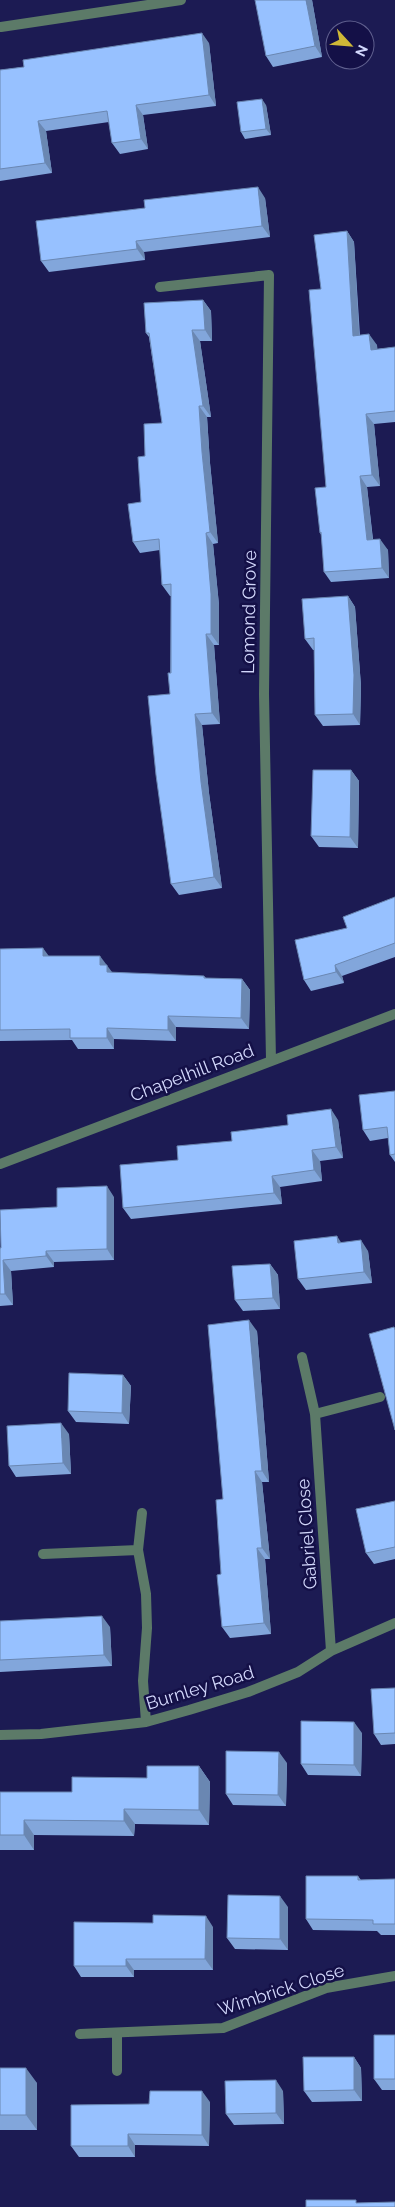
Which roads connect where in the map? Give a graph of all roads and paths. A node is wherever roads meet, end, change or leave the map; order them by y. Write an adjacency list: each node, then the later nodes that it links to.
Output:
1 (181, 0): 2 (street)
2 (1, 26)
3 (160, 287): 5 (street, Lomond Grove)
4 (395, 1014): 5 (street, Chapelhill Road)
5 (271, 1060): 6 (street, Chapelhill Road)
6 (0, 1164)
7 (302, 1357): 9 (street, Gabriel Close)
8 (380, 1397): 9 (street)
9 (315, 1414): 14 (street, Gabriel Close)
10 (142, 1513): 11 (street)
11 (138, 1550): 12 (street); 15 (street)
12 (43, 1554)
13 (395, 1623): 14 (street, Burnley Road)
14 (331, 1651): 15 (street, Burnley Road)
15 (146, 1722): 16 (street, Burnley Road)
16 (0, 1735)
17 (395, 1976): 18 (street, Wimbrick Close)
18 (117, 2033): 19 (street, Wimbrick Close); 20 (street)
19 (80, 2034)
20 (117, 2071)

